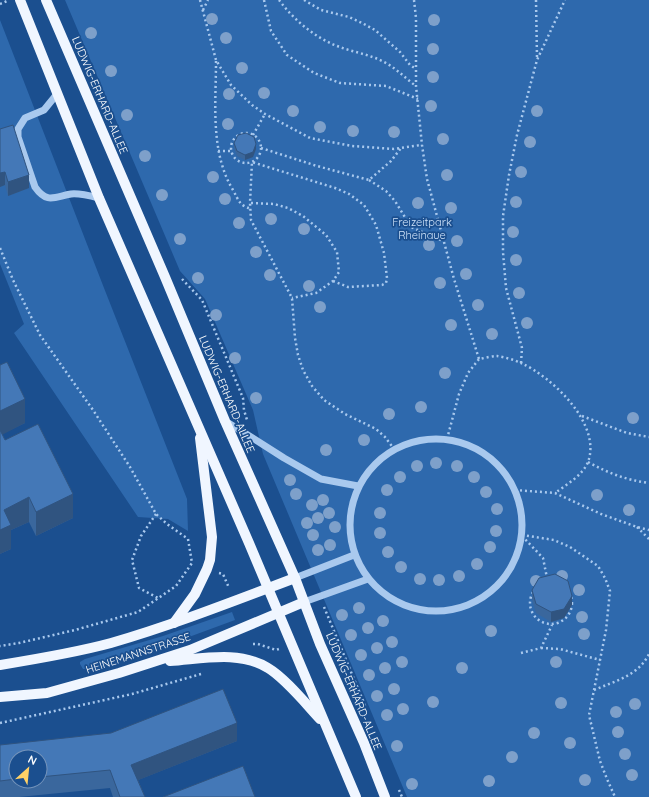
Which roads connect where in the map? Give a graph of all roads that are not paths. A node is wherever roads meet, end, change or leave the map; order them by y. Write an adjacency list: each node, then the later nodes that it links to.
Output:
1 (20, 0): 3 (main road)
2 (46, 0): 5 (main road, LUDWIG-ERHARD-ALLEE)
3 (57, 94): 4 (main road); 4 (lane)
4 (99, 198): 6 (main road)
5 (225, 422): 7 (lane); 9 (main road, LUDWIG-ERHARD-ALLEE)
6 (198, 426): 11 (main road); 14 (main road)
7 (358, 486): 8 (lane); 10 (lane)
8 (354, 555): 9 (lane); 10 (lane)
9 (295, 578): 11 (main road, HEINEMANNSTRASSE); 12 (main road, LUDWIG-ERHARD-ALLEE)
10 (368, 579): 12 (lane)
11 (268, 589): 13 (main road); 14 (main road, HEINEMANNSTRASSE)
12 (304, 602): 13 (main road, HEINEMANNSTRASSE); 20 (main road, LUDWIG-ERHARD-ALLEE)
13 (278, 614): 15 (main road, HEINEMANNSTRASSE); 18 (main road)
14 (174, 623): 16 (main road, HEINEMANNSTRASSE)
15 (156, 662): 17 (main road, HEINEMANNSTRASSE); 18 (main road)
16 (0, 665)
17 (0, 697)
18 (325, 724): 19 (main road)
19 (356, 797)
20 (385, 797)

